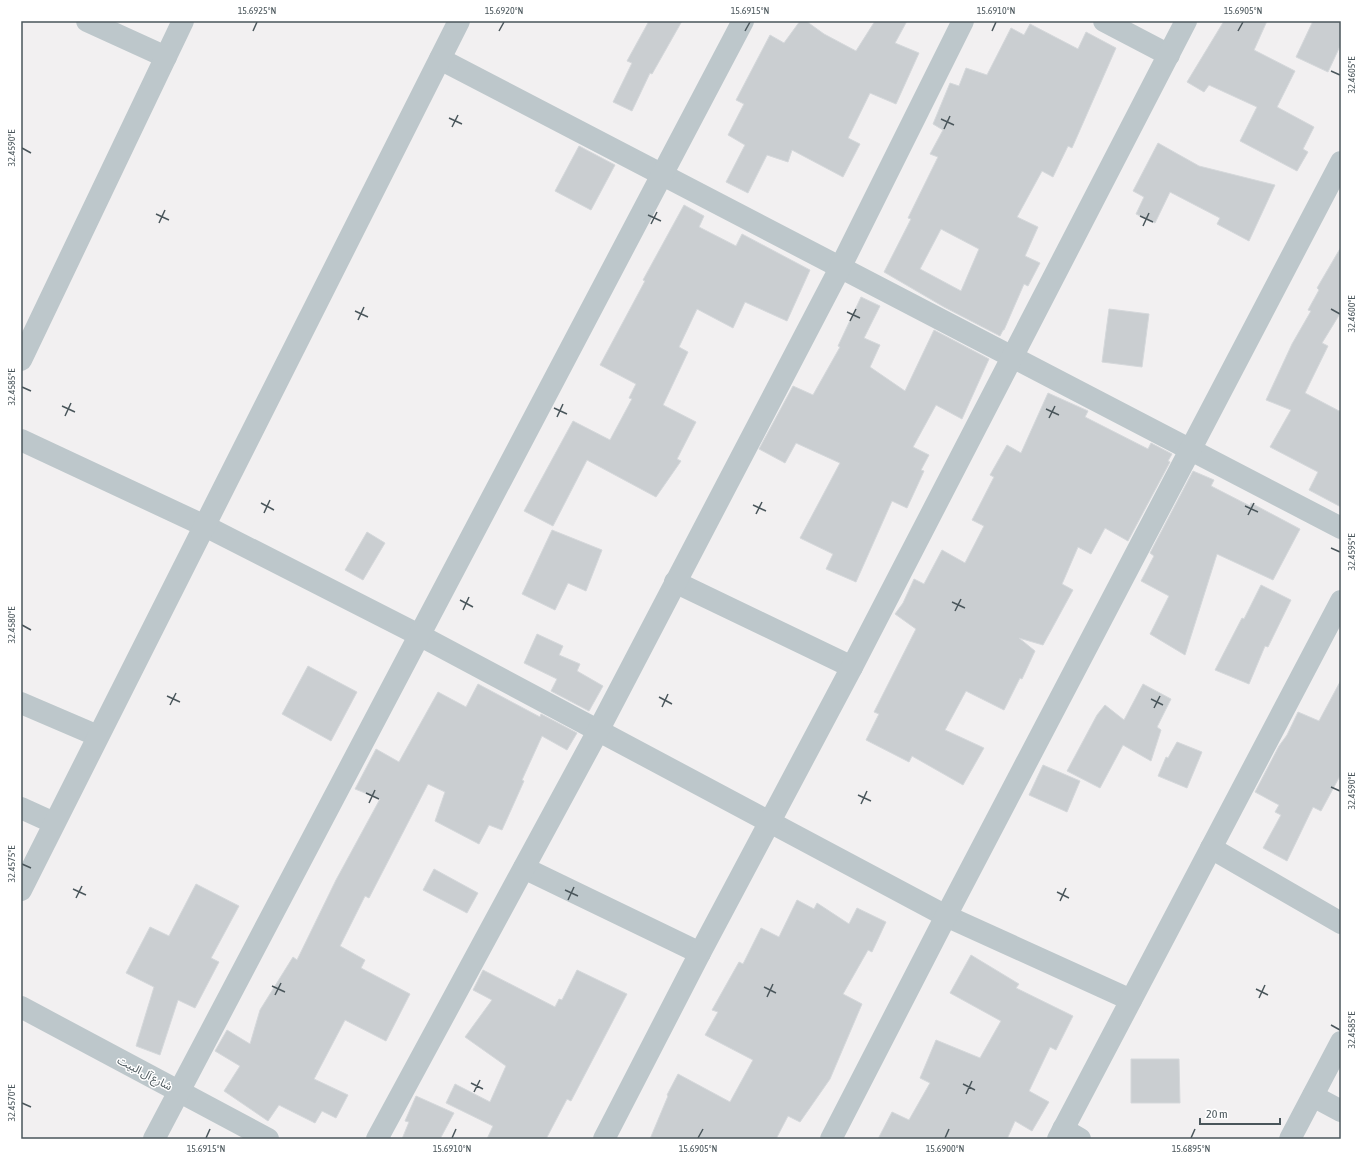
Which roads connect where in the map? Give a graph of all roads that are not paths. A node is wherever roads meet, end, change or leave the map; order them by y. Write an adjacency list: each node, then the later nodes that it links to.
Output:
1 (87, 21): 9 (street)
2 (183, 21): 9 (street)
3 (459, 21): 10 (street)
4 (743, 21): 12 (street)
5 (963, 21): 13 (street)
6 (1104, 21): 8 (street)
7 (1186, 21): 8 (street)
8 (1168, 54): 14 (street)
9 (166, 57): 15 (street)
10 (440, 59): 12 (street); 18 (street)
11 (1341, 162): 17 (street)
12 (662, 175): 13 (street); 22 (street)
13 (840, 268): 14 (street); 20 (street)
14 (1012, 357): 17 (street); 23 (street)
15 (21, 360)
16 (21, 440): 18 (street)
17 (1192, 449): 19 (street); 33 (street)
18 (205, 526): 22 (street); 26 (street)
19 (1341, 528)
20 (675, 582): 23 (street); 25 (street)
21 (1341, 601): 30 (street)
22 (419, 635): 25 (street); 39 (street)
23 (852, 667): 29 (street)
24 (21, 703): 26 (street)
25 (598, 731): 29 (street); 31 (street)
26 (98, 736): 28 (street)
27 (21, 808): 28 (street)
28 (54, 823): 32 (street)
29 (770, 823): 33 (street); 35 (street)
30 (1211, 848): 34 (street); 36 (street)
31 (524, 868): 35 (street); 45 (street)
32 (21, 890)
33 (946, 916): 36 (street); 47 (street)
34 (1341, 923)
35 (700, 952): 46 (street)
36 (1131, 1000): 42 (street)
37 (21, 1007): 39 (street, شارع آل البيت)
38 (1341, 1042): 40 (street)
39 (179, 1091): 43 (street); 44 (street, شارع آل البيت)
40 (1313, 1096): 41 (street); 48 (street)
41 (1341, 1111)
42 (1067, 1136)
43 (154, 1139)
44 (268, 1139)
45 (377, 1139)
46 (604, 1139)
47 (831, 1139)
48 (1290, 1139)

